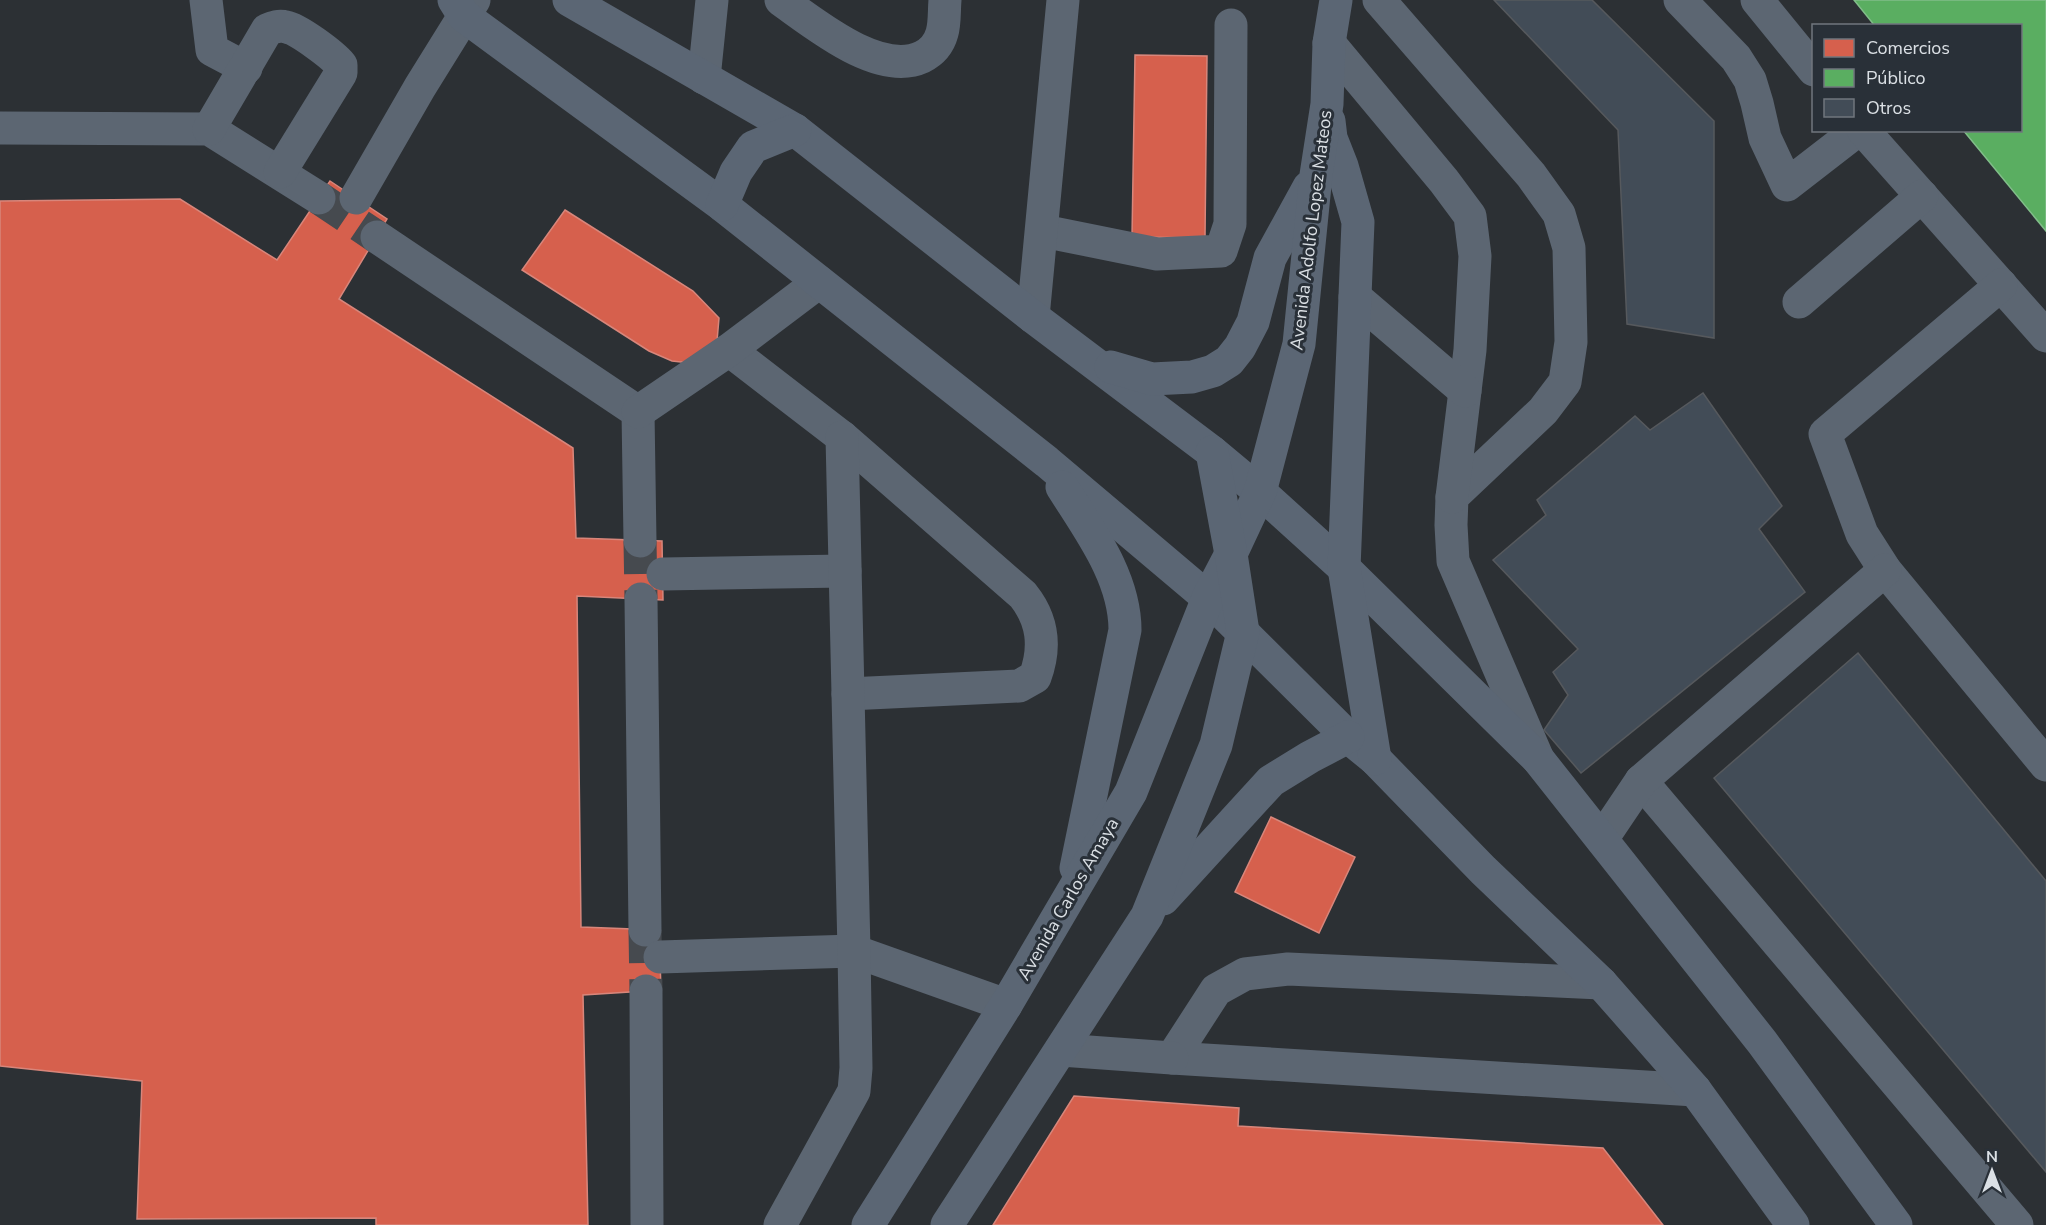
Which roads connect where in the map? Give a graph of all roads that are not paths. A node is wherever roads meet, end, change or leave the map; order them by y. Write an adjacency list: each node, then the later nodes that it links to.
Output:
1 (206, 0): 14 (lane)
2 (569, 0): 16 (main road)
3 (712, 0): 16 (lane)
4 (781, 0): 5 (lane)
5 (945, 0)
6 (1063, 0): 29 (lane)
7 (1335, 0): 13 (main road, Avenida Adolfo Lopez Mateos)
8 (1379, 0): 45 (lane)
9 (1680, 0): 21 (lane)
10 (1757, 0): 15 (lane)
11 (464, 5): 27 (lane); 28 (main road)
12 (1231, 25): 29 (lane)
13 (1329, 43): 17 (main road, Avenida Adolfo Lopez Mateos); 39 (lane)
14 (246, 68): 19 (lane); 23 (lane)
15 (1812, 68)
16 (704, 78): 20 (main road)
17 (1327, 104): 24 (main road, Avenida Adolfo Lopez Mateos); 33 (main road)
18 (0, 128): 19 (lane)
19 (209, 129): 23 (lane)
20 (795, 130): 28 (main road); 35 (main road)
21 (1855, 132)
22 (1865, 132): 25 (lane)
23 (280, 172): 26 (lane)
24 (1316, 175): 38 (main road); 44 (main road, Avenida Adolfo Lopez Mateos)
25 (1922, 196): 32 (lane); 34 (lane)
26 (319, 198)
27 (356, 198)
28 (722, 205): 31 (main road)
29 (1043, 231): 35 (lane)
30 (377, 237): 40 (lane)
31 (819, 282): 37 (lane); 43 (main road)
32 (2001, 285): 36 (lane); 49 (lane)
33 (1354, 297): 39 (lane); 48 (main road)
34 (1799, 302)
35 (1033, 317): 38 (main road)
36 (2046, 336)
37 (729, 350): 40 (lane); 41 (lane)
38 (1092, 362): 42 (main road)
39 (1465, 391): 45 (lane)
40 (638, 411): 46 (lane)
41 (842, 437): 50 (lane); 55 (lane)
42 (1212, 452): 44 (main road); 47 (main road)
43 (1047, 462): 52 (main road); 62 (main road)
44 (1260, 492): 47 (main road, Avenida Carlos Amaya); 48 (main road)
45 (1452, 497): 58 (lane)
46 (640, 541)
47 (1231, 554): 52 (main road, Avenida Carlos Amaya); 54 (main road)
48 (1344, 568): 57 (main road); 58 (main road)
49 (1885, 570): 59 (lane); 60 (lane)
50 (845, 571): 51 (lane); 55 (lane)
51 (663, 574)
52 (1208, 598): 54 (main road); 62 (main road, Avenida Carlos Amaya)
53 (641, 599): 64 (lane)
54 (1243, 632): 56 (main road); 63 (main road)
55 (848, 694): 64 (lane)
56 (1348, 737): 57 (main road); 63 (main road)
57 (1375, 759): 65 (main road)
58 (1538, 759): 61 (main road)
59 (2046, 765)
60 (1641, 781): 61 (lane); 71 (lane)
61 (1602, 839): 77 (main road)
62 (1070, 896): 67 (main road, Avenida Carlos Amaya)
63 (1148, 916): 68 (main road)
64 (854, 951): 67 (lane); 73 (lane)
65 (1601, 983): 69 (lane); 70 (main road)
66 (646, 991): 72 (lane)
67 (1006, 1005): 74 (main road, Avenida Carlos Amaya)
68 (1061, 1050): 69 (lane); 75 (main road)
69 (1172, 1058): 70 (lane)
70 (1695, 1090): 76 (main road)
71 (2003, 1217)
72 (647, 1225)
73 (780, 1225)
74 (868, 1225)
75 (947, 1225)
76 (1793, 1225)
77 (1896, 1225)

